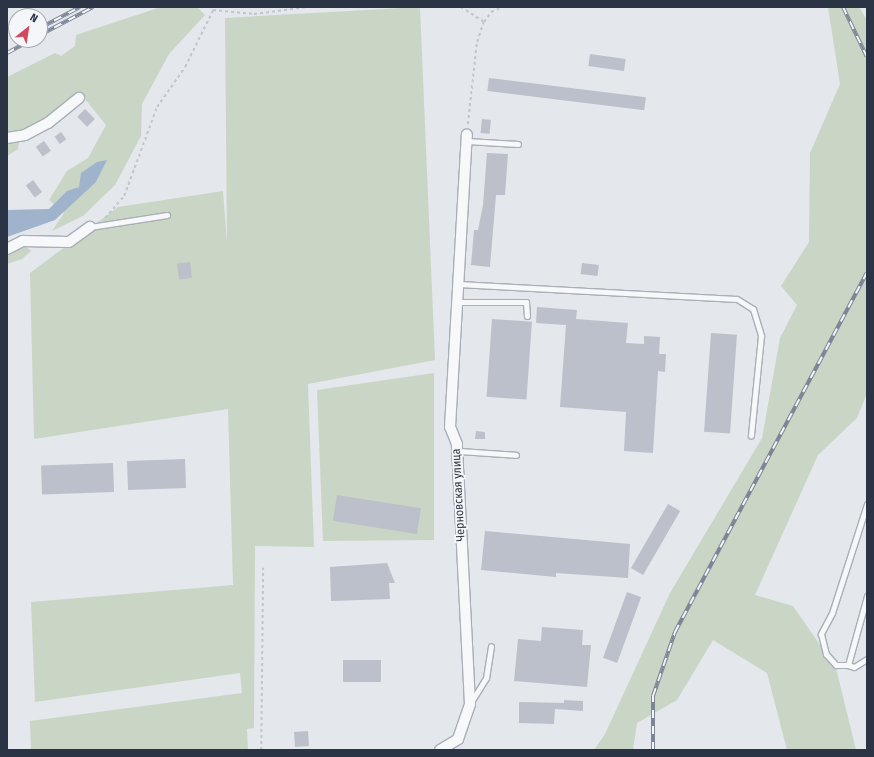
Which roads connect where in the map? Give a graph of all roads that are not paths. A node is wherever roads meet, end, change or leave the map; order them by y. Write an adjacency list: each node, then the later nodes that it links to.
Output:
1 (79, 98): 3 (street)
2 (467, 137): 4 (lane); 8 (street, Черновская улица)
3 (7, 138)
4 (518, 144)
5 (167, 215): 6 (lane)
6 (90, 227): 7 (street)
7 (7, 249)
8 (458, 284): 9 (street, Черновская улица); 11 (lane)
9 (457, 302): 10 (lane); 12 (street, Черновская улица)
10 (527, 316)
11 (750, 435)
12 (458, 451): 13 (lane); 19 (street, Черновская улица)
13 (516, 455)
14 (867, 504): 18 (lane)
15 (867, 596): 18 (lane)
16 (491, 646): 19 (lane)
17 (867, 659): 18 (lane)
18 (848, 665)
19 (470, 704): 20 (street, Черновская улица)
20 (440, 750)

